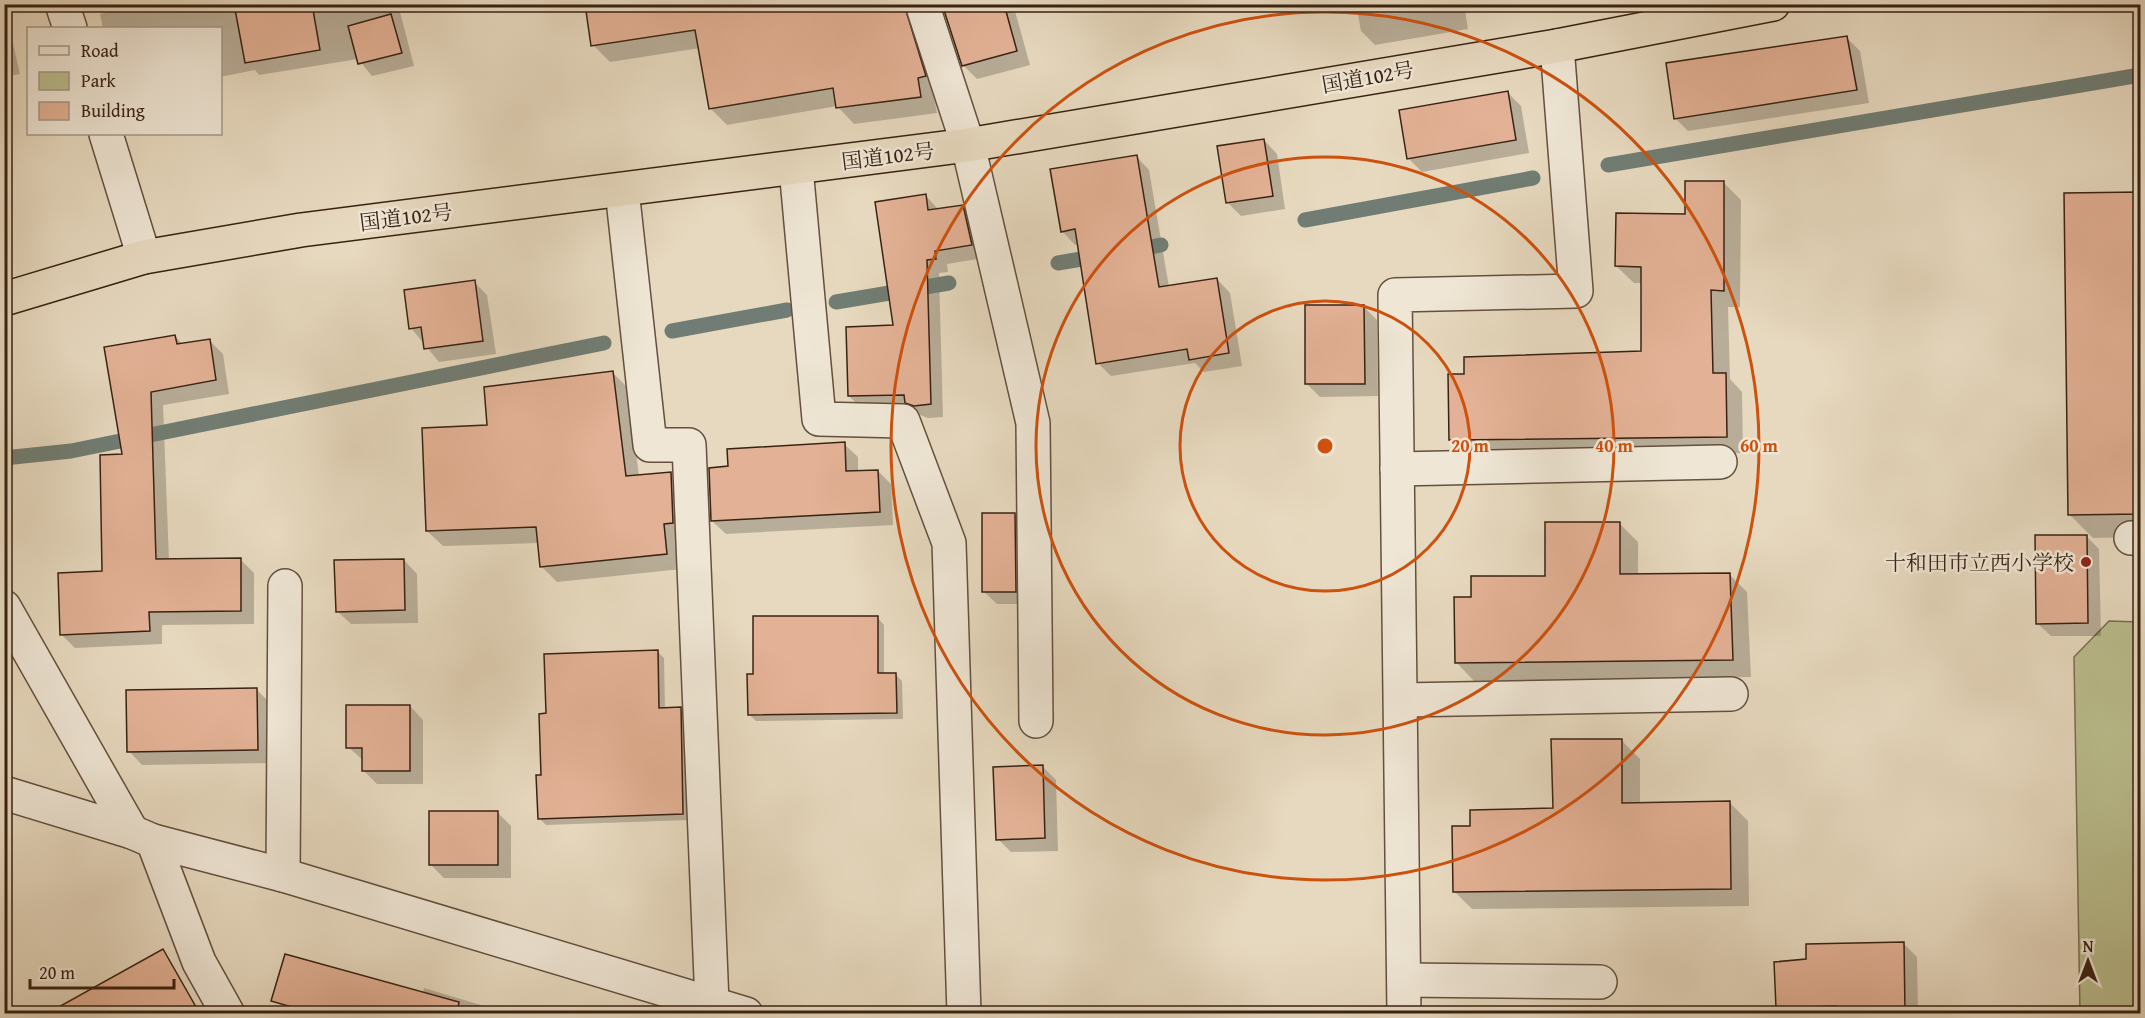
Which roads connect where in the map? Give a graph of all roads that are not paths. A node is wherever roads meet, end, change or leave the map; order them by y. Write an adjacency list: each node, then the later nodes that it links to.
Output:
1 (62, 4): 4 (street)
2 (922, 4): 7 (street)
3 (1773, 4): 5 (highway, 国道102号)
4 (70, 27)
5 (1557, 46): 7 (highway, 国道102号); 13 (street)
6 (106, 135): 10 (street)
7 (968, 145): 8 (highway, 国道102号); 18 (street)
8 (796, 168): 9 (highway, 国道102号); 27 (street)
9 (622, 190): 10 (highway, 国道102号); 24 (street)
10 (144, 257): 11 (highway, 国道102号)
11 (4, 299)
12 (1719, 462): 13 (street)
13 (1397, 469): 17 (street)
14 (285, 586): 21 (street)
15 (4, 607): 20 (street)
16 (1731, 694): 17 (street)
17 (1401, 700): 22 (street)
18 (1036, 721)
19 (4, 793): 20 (street)
20 (142, 836): 21 (street); 25 (street)
21 (283, 875): 24 (street)
22 (1404, 980): 23 (street); 28 (street)
23 (1600, 982)
24 (712, 1003): 26 (street)
25 (228, 1014)
26 (746, 1014)
27 (964, 1014)
28 (1404, 1014)

